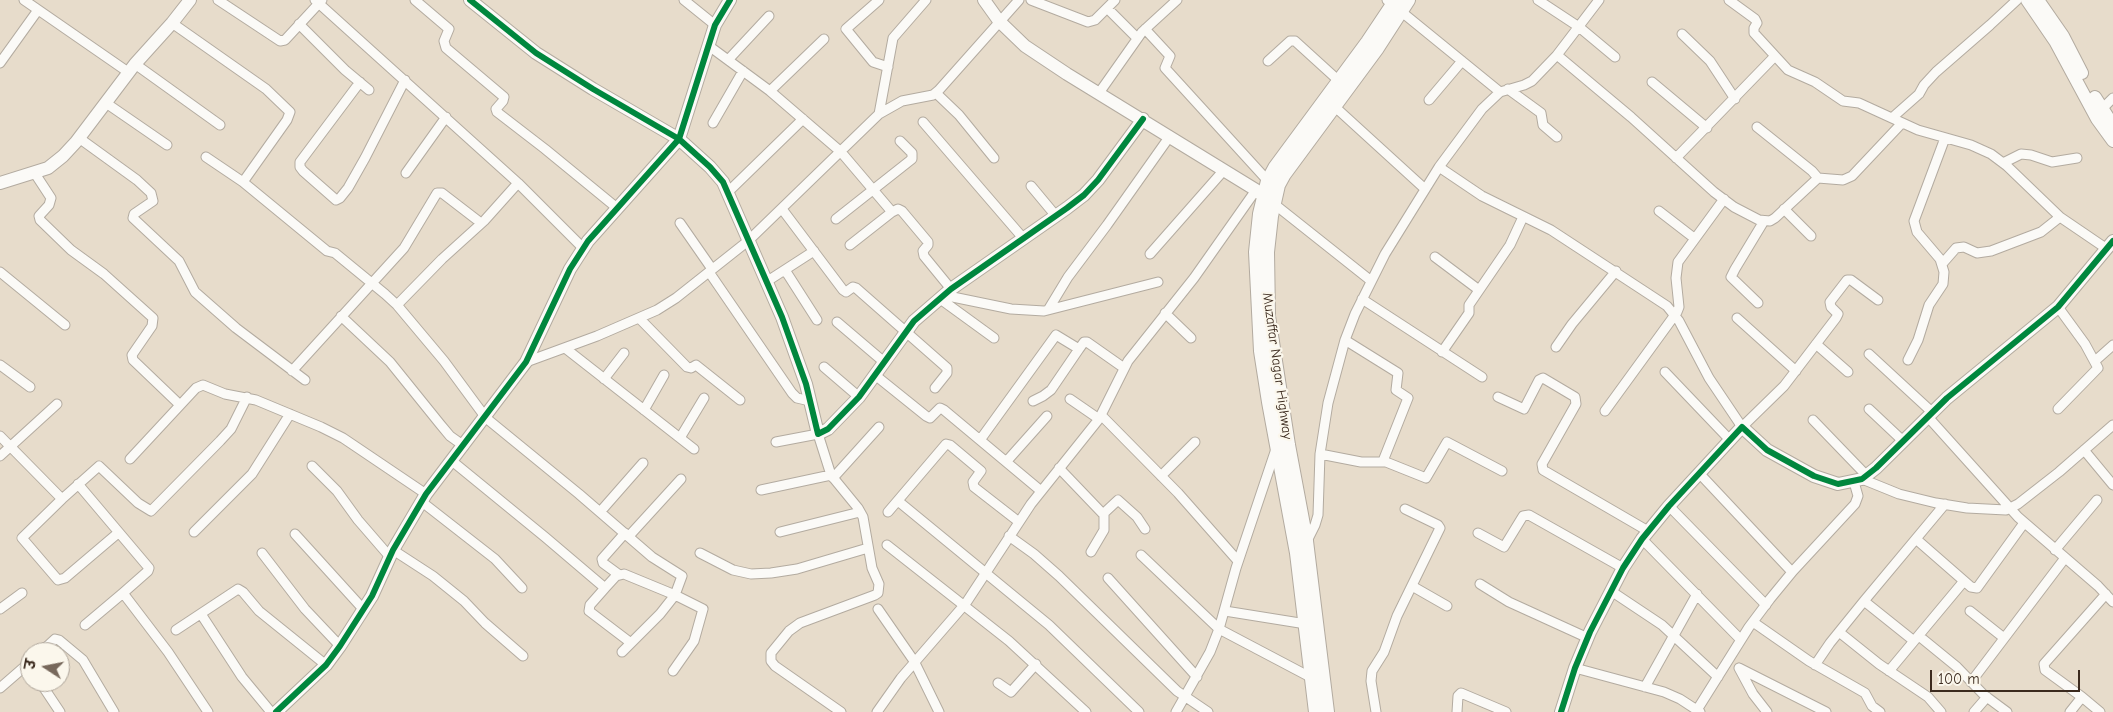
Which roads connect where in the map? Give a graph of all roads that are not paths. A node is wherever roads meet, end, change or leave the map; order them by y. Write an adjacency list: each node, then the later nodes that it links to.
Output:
1 (24, 0): 24 (street)
2 (190, 0): 27 (street)
3 (218, 0): 28 (street)
4 (415, 0): 102 (street)
5 (470, 0): 77 (street)
6 (684, 0): 29 (street)
7 (730, 0): 29 (street)
8 (879, 0): 43 (street)
9 (926, 0): 43 (street)
10 (984, 0): 26 (street)
11 (1019, 0): 26 (street)
12 (1032, 0): 23 (street)
13 (1115, 0): 23 (street)
14 (1177, 0): 31 (street)
15 (1538, 0): 30 (street)
16 (1599, 0): 30 (street)
17 (1729, 0): 37 (street)
18 (2017, 0): 63 (street)
19 (2027, 0): 60 (street)
20 (2038, 0): 60 (street)
21 (319, 1): 28 (street); 46 (street)
22 (1397, 3): 41 (street); 47 (main road, Muzaffar Nagar Highway); 59 (main road, Muzaffar Nagar Highway)
23 (1107, 8): 33 (street)
24 (38, 10): 42 (street); 44 (street)
25 (769, 16): 39 (street)
26 (999, 21): 53 (street); 54 (street)
27 (172, 23): 44 (street); 93 (street)
28 (299, 24): 48 (street)
29 (715, 25): 35 (street)
30 (1579, 27): 36 (street); 38 (street)
31 (1145, 29): 33 (street); 92 (street)
32 (1682, 34): 55 (street)
33 (1137, 38): 54 (street)
34 (824, 39): 51 (street)
35 (709, 46): 39 (street); 77 (street)
36 (1557, 55): 52 (street); 84 (street)
37 (1775, 56): 55 (street); 63 (street)
38 (1615, 57)
39 (728, 60): 45 (street)
40 (1268, 61): 47 (street)
41 (1462, 61): 52 (street); 57 (street)
42 (0, 63)
43 (888, 67): 61 (street)
44 (131, 68): 58 (street); 70 (street)
45 (743, 71): 51 (street); 67 (street)
46 (405, 80): 48 (street); 62 (street)
47 (1339, 80): 92 (main road, Muzaffar Nagar Highway)
48 (360, 82): 50 (street)
49 (1652, 82): 72 (street)
50 (369, 90)
51 (770, 91): 64 (street)
52 (1504, 91): 74 (street); 87 (street)
53 (936, 93): 61 (street); 83 (street)
54 (1099, 93): 65 (street)
55 (1735, 98): 72 (street)
56 (2113, 98): 60 (street)
57 (1429, 100)
58 (106, 103): 75 (street); 80 (street)
59 (1334, 106): 98 (street); 100 (main road, Muzaffar Nagar Highway)
60 (2099, 113): 69 (street); 79 (street)
61 (879, 114): 81 (street)
62 (446, 117): 90 (street); 95 (street)
63 (1893, 117): 68 (street)
64 (803, 119): 81 (street); 99 (street)
65 (1144, 120): 73 (street); 107 (street)
66 (923, 122): 115 (street)
67 (713, 123)
68 (1902, 123): 76 (street); 91 (street)
69 (2113, 125)
70 (220, 126)
71 (1757, 127): 91 (street)
72 (1707, 128): 84 (street)
73 (1170, 136): 88 (street); 140 (street)
74 (1557, 137)
75 (79, 138): 89 (street); 168 (street)
76 (1945, 138): 86 (street); 124 (street)
77 (679, 139): 99 (street); 102 (street)
78 (900, 141): 97 (street)
79 (2113, 141)
80 (167, 145)
81 (841, 152): 97 (street); 103 (street)
82 (206, 157): 93 (street)
83 (994, 158)
84 (1676, 158): 101 (street)
85 (2077, 158): 86 (street)
86 (2003, 163): 109 (street)
87 (1439, 167): 98 (street); 108 (street)
88 (1224, 170): 100 (street); 122 (street)
89 (34, 172): 94 (street); 188 (street)
90 (406, 173)
91 (1818, 178): 104 (street)
92 (1268, 181): 100 (main road, Muzaffar Nagar Highway)
93 (243, 182): 132 (street)
94 (0, 183)
95 (518, 183): 112 (street); 120 (street)
96 (1030, 186): 107 (street)
97 (874, 189): 106 (street); 110 (street)
98 (1425, 189): 129 (street)
99 (728, 192): 117 (street)
100 (1264, 196): 129 (street); 141 (street); 212 (main road, Muzaffar Nagar Highway); 258 (main road, Muzaffar Nagar Highway)
101 (1724, 199): 111 (street); 116 (street)
102 (617, 208): 120 (street)
103 (782, 209): 117 (street); 121 (street)
104 (1784, 210): 111 (street); 114 (street)
105 (1659, 211): 116 (street)
106 (892, 212): 119 (street); 134 (street)
107 (1056, 216): 115 (street)
108 (1524, 217): 127 (street); 133 (street)
109 (2060, 217): 118 (street); 124 (street)
110 (836, 219)
111 (1764, 222): 137 (street)
112 (481, 223): 132 (street); 138 (street)
113 (680, 223): 125 (street)
114 (1811, 236)
115 (1023, 238): 134 (street)
116 (1694, 238): 143 (street)
117 (748, 242): 125 (street); 130 (street)
118 (2110, 245): 139 (street)
119 (850, 246)
120 (583, 248): 163 (street)
121 (814, 252): 126 (street); 149 (street)
122 (1150, 254)
123 (1435, 257): 133 (street)
124 (1942, 264): 161 (street)
125 (710, 270): 144 (street); 185 (street)
126 (785, 270): 130 (street); 146 (street)
127 (1616, 271): 143 (street); 155 (street)
128 (0, 272): 148 (street)
129 (1370, 280): 135 (street)
130 (766, 282): 185 (street)
131 (1158, 282): 140 (street)
132 (371, 283): 138 (street); 142 (street)
133 (1479, 290): 158 (street)
134 (945, 294): 140 (street); 149 (street); 150 (street)
135 (1362, 299): 152 (street); 158 (street)
136 (1878, 300): 153 (street)
137 (1758, 303)
138 (397, 305): 197 (street)
139 (2058, 307): 162 (street); 194 (street)
140 (1048, 310)
141 (1165, 313): 151 (street); 167 (street)
142 (341, 316): 168 (street); 211 (street)
143 (1675, 316): 192 (street); 201 (street)
144 (639, 318): 156 (street); 184 (street)
145 (1737, 318): 169 (street)
146 (817, 320)
147 (837, 322): 164 (street)
148 (65, 325)
149 (905, 333): 164 (street); 178 (street)
150 (994, 338)
151 (1191, 338)
152 (1345, 340): 215 (street); 219 (street)
153 (1816, 344): 169 (street); 171 (street)
154 (2113, 345): 162 (street)
155 (1556, 347)
156 (565, 348): 163 (street); 175 (street)
157 (1078, 349): 167 (street); 186 (street); 206 (street)
158 (1442, 352): 174 (street)
159 (624, 353): 175 (street)
160 (1870, 354): 194 (street)
161 (1908, 360)
162 (2094, 361): 190 (street)
163 (526, 362): 197 (street)
164 (884, 362): 173 (street)
165 (0, 365): 177 (street)
166 (824, 367): 180 (street)
167 (1124, 368): 196 (street)
168 (292, 371): 176 (street)
169 (1796, 371): 201 (street)
170 (1665, 372): 205 (street)
171 (1848, 372)
172 (664, 375): 191 (street)
173 (875, 375): 180 (street); 206 (street)
174 (1482, 377)
175 (604, 378): 191 (street)
176 (304, 380)
177 (30, 387)
178 (935, 388)
179 (247, 397): 188 (street); 193 (street); 230 (street)
180 (859, 397): 202 (street)
181 (1498, 397): 255 (street)
182 (704, 398): 204 (street)
183 (1070, 399): 196 (street)
184 (740, 400)
185 (810, 401): 202 (street)
186 (1032, 401)
187 (57, 404): 210 (street)
188 (180, 405): 217 (street)
189 (1869, 409): 207 (street)
190 (2058, 409)
191 (644, 410): 204 (street)
192 (1605, 411)
193 (290, 414): 234 (street); 249 (street)
194 (1930, 415): 207 (street); 241 (street)
195 (1047, 416): 220 (street)
196 (1100, 417): 223 (street); 226 (street)
197 (486, 418): 211 (street); 242 (street)
198 (1812, 420): 229 (street)
199 (2113, 425): 214 (street)
200 (879, 427): 227 (street)
201 (1742, 427): 205 (street); 229 (street)
202 (818, 434): 208 (street); 227 (street)
203 (0, 436): 210 (street)
204 (680, 438): 213 (street)
205 (1729, 439): 225 (street)
206 (980, 440): 220 (street)
207 (1903, 441): 229 (street)
208 (776, 442)
209 (1195, 442): 226 (street)
210 (11, 446): 216 (street); 235 (street)
211 (464, 446): 218 (street)
212 (1277, 447): 266 (main road, Muzaffar Nagar Highway); 269 (street)
213 (694, 449)
214 (2084, 450): 231 (street); 241 (street)
215 (1320, 454): 219 (street); 258 (street)
216 (0, 456)
217 (130, 459)
218 (452, 461): 234 (street); 279 (street)
219 (1383, 461): 224 (street)
220 (1006, 462): 233 (street)
221 (643, 463): 242 (street)
222 (312, 466): 264 (street)
223 (1059, 468): 233 (street); 245 (street)
224 (1502, 471)
225 (1699, 473): 239 (street); 272 (street)
226 (1161, 476): 269 (street)
227 (832, 477): 232 (street); 243 (street)
228 (681, 479): 254 (street)
229 (1861, 479): 238 (street); 272 (street)
230 (78, 484): 235 (street); 251 (street)
231 (2113, 485)
232 (761, 490)
233 (1041, 491): 246 (street)
234 (424, 498): 264 (street); 278 (street)
235 (62, 499): 251 (street)
236 (2098, 500): 261 (street)
237 (898, 501): 244 (street); 246 (street); 271 (street)
238 (1945, 504): 241 (street); 257 (street)
239 (1669, 506): 255 (street); 289 (street)
240 (1405, 509): 277 (street)
241 (2010, 509): 247 (street)
242 (600, 512): 254 (street)
243 (860, 512): 250 (street); 260 (street)
244 (888, 512)
245 (1103, 514): 248 (street); 262 (street)
246 (1018, 522): 256 (street)
247 (2024, 523): 261 (street); 275 (street)
248 (1145, 529)
249 (194, 532)
250 (780, 532)
251 (118, 533): 282 (street)
252 (1478, 533): 270 (street)
253 (295, 534): 293 (street)
254 (627, 535): 273 (street); 285 (street)
255 (1645, 535): 270 (street); 283 (street)
256 (1009, 536): 271 (street); 331 (street)
257 (1916, 538): 275 (street); 286 (street)
258 (1306, 541): 266 (street); 348 (main road, Muzaffar Nagar Highway)
259 (886, 545): 288 (street)
260 (868, 548): 265 (street); 340 (street)
261 (2055, 550): 268 (street)
262 (1090, 552)
263 (262, 553): 309 (street)
264 (391, 553): 293 (street); 312 (street)
265 (700, 553)
266 (1297, 553): 298 (main road, Muzaffar Nagar Highway)
267 (1141, 555): 300 (street)
268 (2065, 558): 284 (street); 306 (street)
269 (1238, 561): 294 (street)
270 (1623, 568): 280 (street)
271 (986, 572): 288 (street); 344 (street)
272 (1792, 572): 289 (street)
273 (618, 574): 279 (street); 285 (street)
274 (1108, 578): 323 (street)
275 (1964, 581): 305 (street)
276 (1480, 584): 304 (street)
277 (1412, 586): 290 (street); 349 (street)
278 (522, 588)
279 (605, 588): 308 (street)
280 (1612, 591): 303 (street); 304 (street)
281 (22, 593): 291 (street)
282 (123, 593): 299 (street); 337 (street)
283 (1698, 594): 303 (street); 307 (street)
284 (2106, 594): 287 (street); 333 (street)
285 (675, 595): 308 (street); 320 (street)
286 (1864, 601): 302 (street); 305 (street)
287 (2113, 602)
288 (963, 605): 314 (street); 315 (street)
289 (1766, 605): 297 (street)
290 (1447, 606)
291 (0, 609)
292 (878, 609): 314 (street)
293 (364, 610): 309 (street)
294 (1225, 611): 298 (street); 300 (street)
295 (1970, 611): 306 (street)
296 (201, 614): 301 (street); 316 (street); 338 (street)
297 (1753, 622): 307 (street); 317 (street)
298 (1306, 624): 325 (main road, Muzaffar Nagar Highway)
299 (85, 625)
300 (1219, 629): 323 (street); 325 (street)
301 (176, 630)
302 (1839, 632): 317 (street); 321 (street)
303 (1674, 636): 324 (street); 328 (street)
304 (1588, 638): 318 (street)
305 (1916, 638): 321 (street); 326 (street)
306 (2004, 638): 326 (street)
307 (1741, 640): 313 (street)
308 (631, 643): 311 (street)
309 (340, 646): 316 (street)
310 (70, 649): 336 (street)
311 (622, 652)
312 (523, 656)
313 (1732, 656): 319 (street); 324 (street)
314 (914, 661): 341 (street); 342 (street)
315 (1036, 664): 327 (street); 343 (street)
316 (326, 665): 339 (street)
317 (1815, 665): 355 (street)
318 (1575, 668): 328 (street); 352 (street)
319 (1739, 668): 353 (street); 354 (street)
320 (673, 671)
321 (1889, 671): 356 (street)
322 (20, 672): 329 (street)
323 (1197, 677): 331 (street)
324 (1718, 677): 334 (street)
325 (1312, 678): 347 (main road, Muzaffar Nagar Highway)
326 (1970, 682): 332 (street)
327 (998, 683)
328 (1645, 687): 334 (street)
329 (0, 688)
330 (47, 692): 335 (street)
331 (1185, 697): 345 (street); 346 (street)
332 (1987, 697): 357 (street); 358 (street)
333 (2082, 698): 359 (street); 360 (street)
334 (1699, 711)
335 (60, 712)
336 (114, 712)
337 (208, 712)
338 (271, 712)
339 (276, 712)
340 (841, 712)
341 (877, 712)
342 (939, 712)
343 (1086, 712)
344 (1139, 712)
345 (1176, 712)
346 (1208, 712)
347 (1316, 712)
348 (1327, 712)
349 (1376, 712)
350 (1458, 712): 351 (street)
351 (1506, 712)
352 (1562, 712)
353 (1767, 712)
354 (1826, 712)
355 (1880, 712)
356 (1941, 712)
357 (1974, 712)
358 (2008, 712)
359 (2070, 712)
360 (2100, 712)

